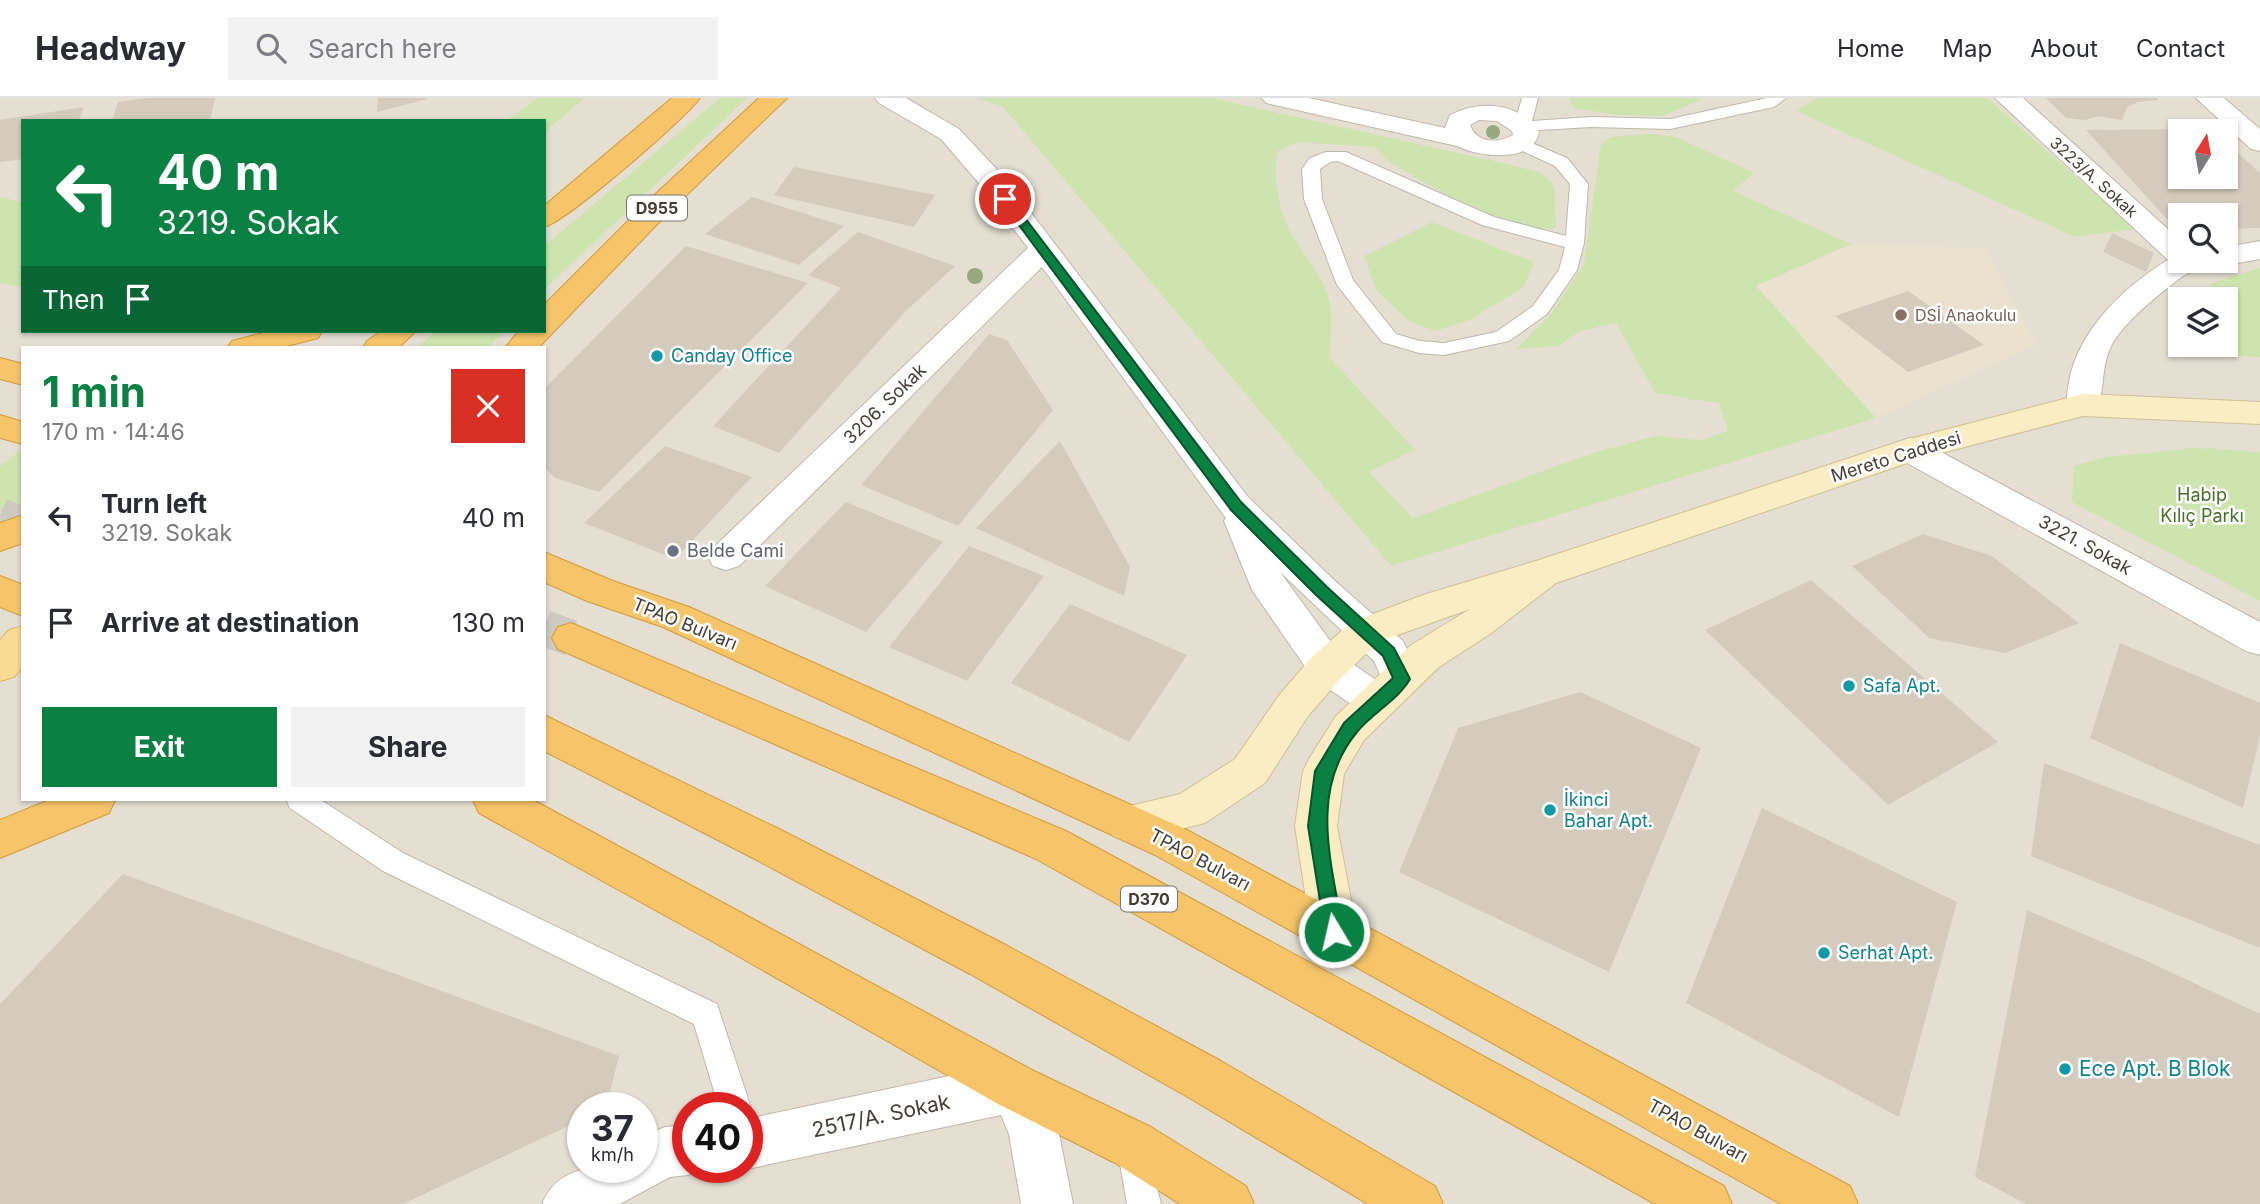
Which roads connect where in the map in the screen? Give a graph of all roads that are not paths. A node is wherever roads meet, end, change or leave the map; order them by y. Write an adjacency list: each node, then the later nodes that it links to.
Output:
1 (687, 98): 16 (highway)
2 (774, 98): 23 (highway, D955)
3 (888, 98): 19 (street)
4 (1275, 98): 13 (street)
5 (1530, 98): 12 (lane)
6 (1778, 98): 11 (lane)
7 (2008, 98): 18 (street, 3223/A. Sokak)
8 (2208, 98): 14 (street)
9 (1440, 106): 10 (street)
10 (1474, 113): 12 (street); 13 (street)
11 (1578, 122): 12 (lane); 15 (lane)
12 (1521, 134): 13 (street); 15 (lane)
13 (1468, 141)
14 (2260, 143)
15 (1561, 162): 17 (lane)
16 (546, 217)
17 (1575, 243): 17 (lane)
18 (2168, 244)
19 (1043, 250): 37 (street); 40 (street, 3206. Sokak)
20 (2260, 250): 21 (street)
21 (2238, 254)
22 (2172, 273): 34 (street)
23 (546, 321)
24 (299, 333): 27 (highway)
25 (398, 333): 28 (highway)
26 (535, 333): 29 (highway)
27 (251, 346)
28 (381, 346)
29 (522, 346)
30 (21, 356): 31 (highway)
31 (0, 358)
32 (0, 368): 33 (highway)
33 (21, 374)
34 (2083, 405): 35 (street, Mereto Caddesi); 36 (street, Mereto Caddesi)
35 (2260, 413)
36 (1910, 450): 42 (street, Mereto Caddesi); 49 (street, 3221. Sokak)
37 (1236, 506): 47 (street); 52 (street)
38 (21, 529): 39 (highway)
39 (0, 538)
40 (726, 557)
41 (546, 567): 45 (highway, TPAO Bulvarı)
42 (1543, 573): 47 (street, Mereto Caddesi); 53 (street, Mereto Caddesi)
43 (546, 580): 45 (highway)
44 (0, 590): 46 (highway)
45 (600, 591): 59 (highway, TPAO Bulvarı)
46 (21, 601)
47 (1365, 632): 52 (street, Mereto Caddesi); 53 (street)
48 (571, 638): 72 (highway, D370)
49 (2260, 640)
50 (21, 644): 51 (main road)
51 (0, 666)
52 (1327, 667): 53 (street); 59 (street, Mereto Caddesi)
53 (1390, 691): 61 (street, Mereto Caddesi)
54 (546, 733): 71 (highway)
55 (47, 801): 60 (main road)
56 (92, 801): 60 (highway)
57 (301, 801): 63 (lane)
58 (496, 801): 62 (highway)
59 (1128, 823): 61 (highway, TPAO Bulvarı)
60 (1, 839)
61 (1334, 932): 73 (highway, TPAO Bulvarı)
62 (1015, 1087): 64 (street, 2517/A. Sokak); 65 (highway); 68 (street)
63 (730, 1092)
64 (763, 1141)
65 (1133, 1145): 69 (lane); 70 (highway)
66 (607, 1183): 67 (street)
67 (568, 1204)
68 (1047, 1204)
69 (1144, 1204)
70 (1228, 1204)
71 (1417, 1204)
72 (1706, 1204)
73 (1832, 1204)

